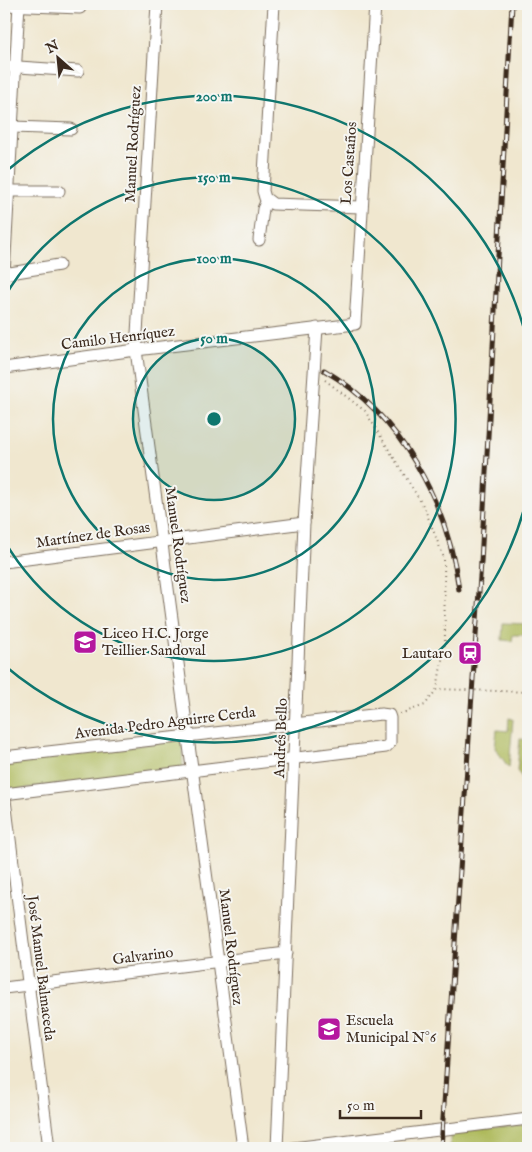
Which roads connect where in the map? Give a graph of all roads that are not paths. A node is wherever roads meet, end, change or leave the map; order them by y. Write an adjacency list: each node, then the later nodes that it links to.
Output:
1 (157, 4): 21 (street, Manuel Rodríguez)
2 (274, 4): 14 (street)
3 (374, 4): 15 (street, Los Castaños)
4 (19, 5): 5 (street); 6 (street); 8 (street)
5 (4, 6)
6 (80, 8)
7 (4, 66): 8 (street)
8 (16, 66): 9 (street); 11 (street)
9 (78, 70)
10 (71, 129): 11 (street)
11 (10, 130): 12 (street)
12 (9, 191): 13 (street); 18 (street)
13 (59, 191)
14 (267, 200): 15 (street); 16 (street)
15 (362, 208): 19 (street, Los Castaños)
16 (259, 240)
17 (59, 265): 18 (street)
18 (4, 274)
19 (355, 324): 20 (street, Camilo Henríquez)
20 (317, 328): 21 (street, Camilo Henríquez); 23 (street, Andrés Bello)
21 (136, 350): 22 (street, Camilo Henríquez); 24 (street, Manuel Rodríguez)
22 (4, 368)
23 (304, 523): 24 (street, Martínez de Rosas); 26 (street, Andrés Bello)
24 (162, 541): 25 (street, Martínez de Rosas); 27 (street, Manuel Rodríguez)
25 (4, 562)
26 (296, 723): 27 (street, Avenida Pedro Aguirre Cerda); 29 (street, Andrés Bello); 29 (street, Avenida Pedro Aguirre Cerda)
27 (188, 736): 28 (street, Avenida Pedro Aguirre Cerda); 30 (street, Manuel Rodríguez)
28 (4, 757)
29 (295, 758): 30 (street); 32 (street, Andrés Bello)
30 (193, 771): 31 (street); 33 (street, Manuel Rodríguez)
31 (4, 793): 34 (street, José Manuel Balmaceda)
32 (286, 953): 33 (street, Galvarino); 39 (street, Andrés Bello)
33 (217, 962): 34 (street, Galvarino); 38 (street, Manuel Rodríguez)
34 (28, 985): 35 (street, Galvarino); 37 (street, José Manuel Balmaceda)
35 (4, 988)
36 (528, 1119): 40 (street)
37 (49, 1148)
38 (243, 1148)
39 (277, 1148)
40 (293, 1148)

